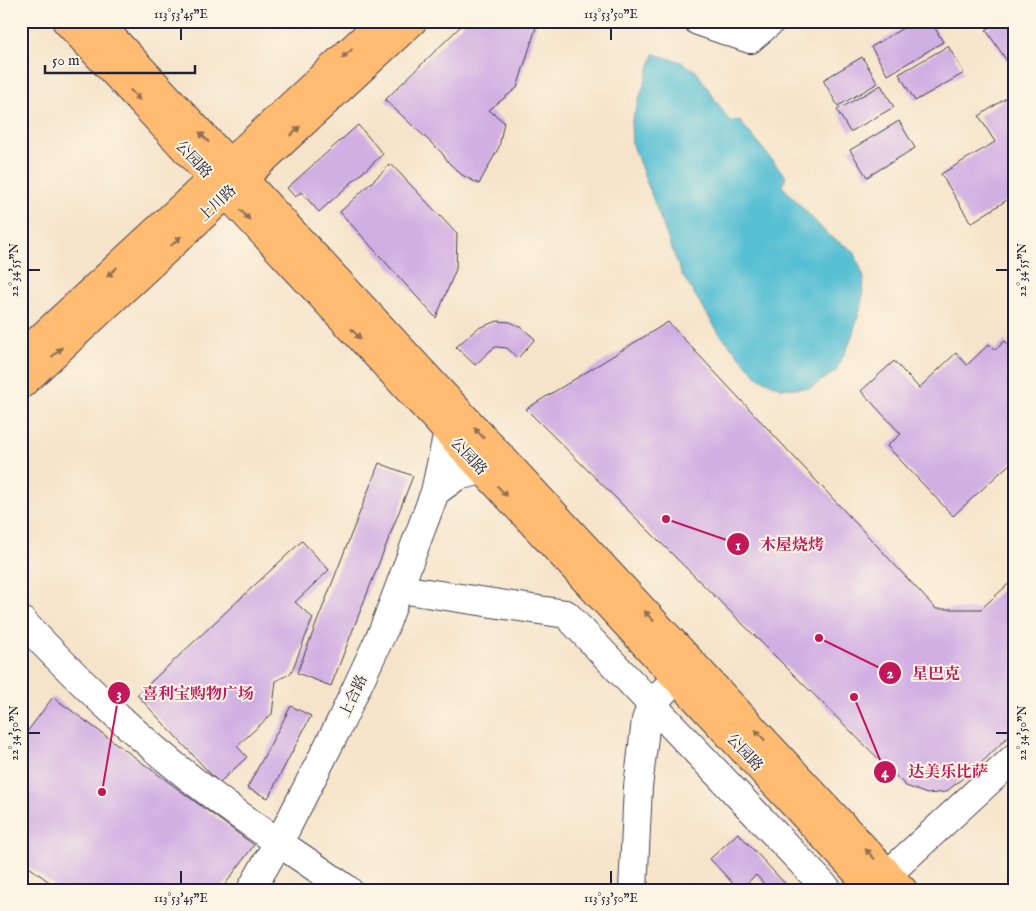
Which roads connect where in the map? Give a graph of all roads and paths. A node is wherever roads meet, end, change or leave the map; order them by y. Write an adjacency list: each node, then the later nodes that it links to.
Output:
1 (66, 21): 7 (main road, 公园路, one-way to 7)
2 (97, 21): 7 (main road, 公园路, one-way to 2)
3 (382, 21): 7 (main road, 上川路, one-way to 7)
4 (413, 21): 7 (main road, 上川路, one-way to 4)
5 (698, 21): 6 (street)
6 (771, 21)
7 (228, 179): 8 (main road, 上川路, one-way to 8); 9 (main road, 上川路, one-way to 7); 10 (main road, 公园路, one-way to 10); 19 (main road, 公园路, one-way to 7)
8 (21, 356)
9 (21, 385)
10 (448, 432): 11 (main road, 公园路); 12 (street, 上合路)
11 (483, 470): 12 (street); 15 (main road, 公园路, one-way to 15)
12 (435, 492): 13 (street, 上合路)
13 (400, 589): 16 (street); 18 (street, 上合路)
14 (21, 620): 18 (street)
15 (676, 678): 16 (street); 19 (main road, 公园路)
16 (652, 704): 22 (street); 23 (street)
17 (1015, 758): 19 (street)
18 (279, 841): 20 (street, 上合路); 21 (street)
19 (888, 884)
20 (251, 890)
21 (348, 890)
22 (633, 890)
23 (828, 890)

